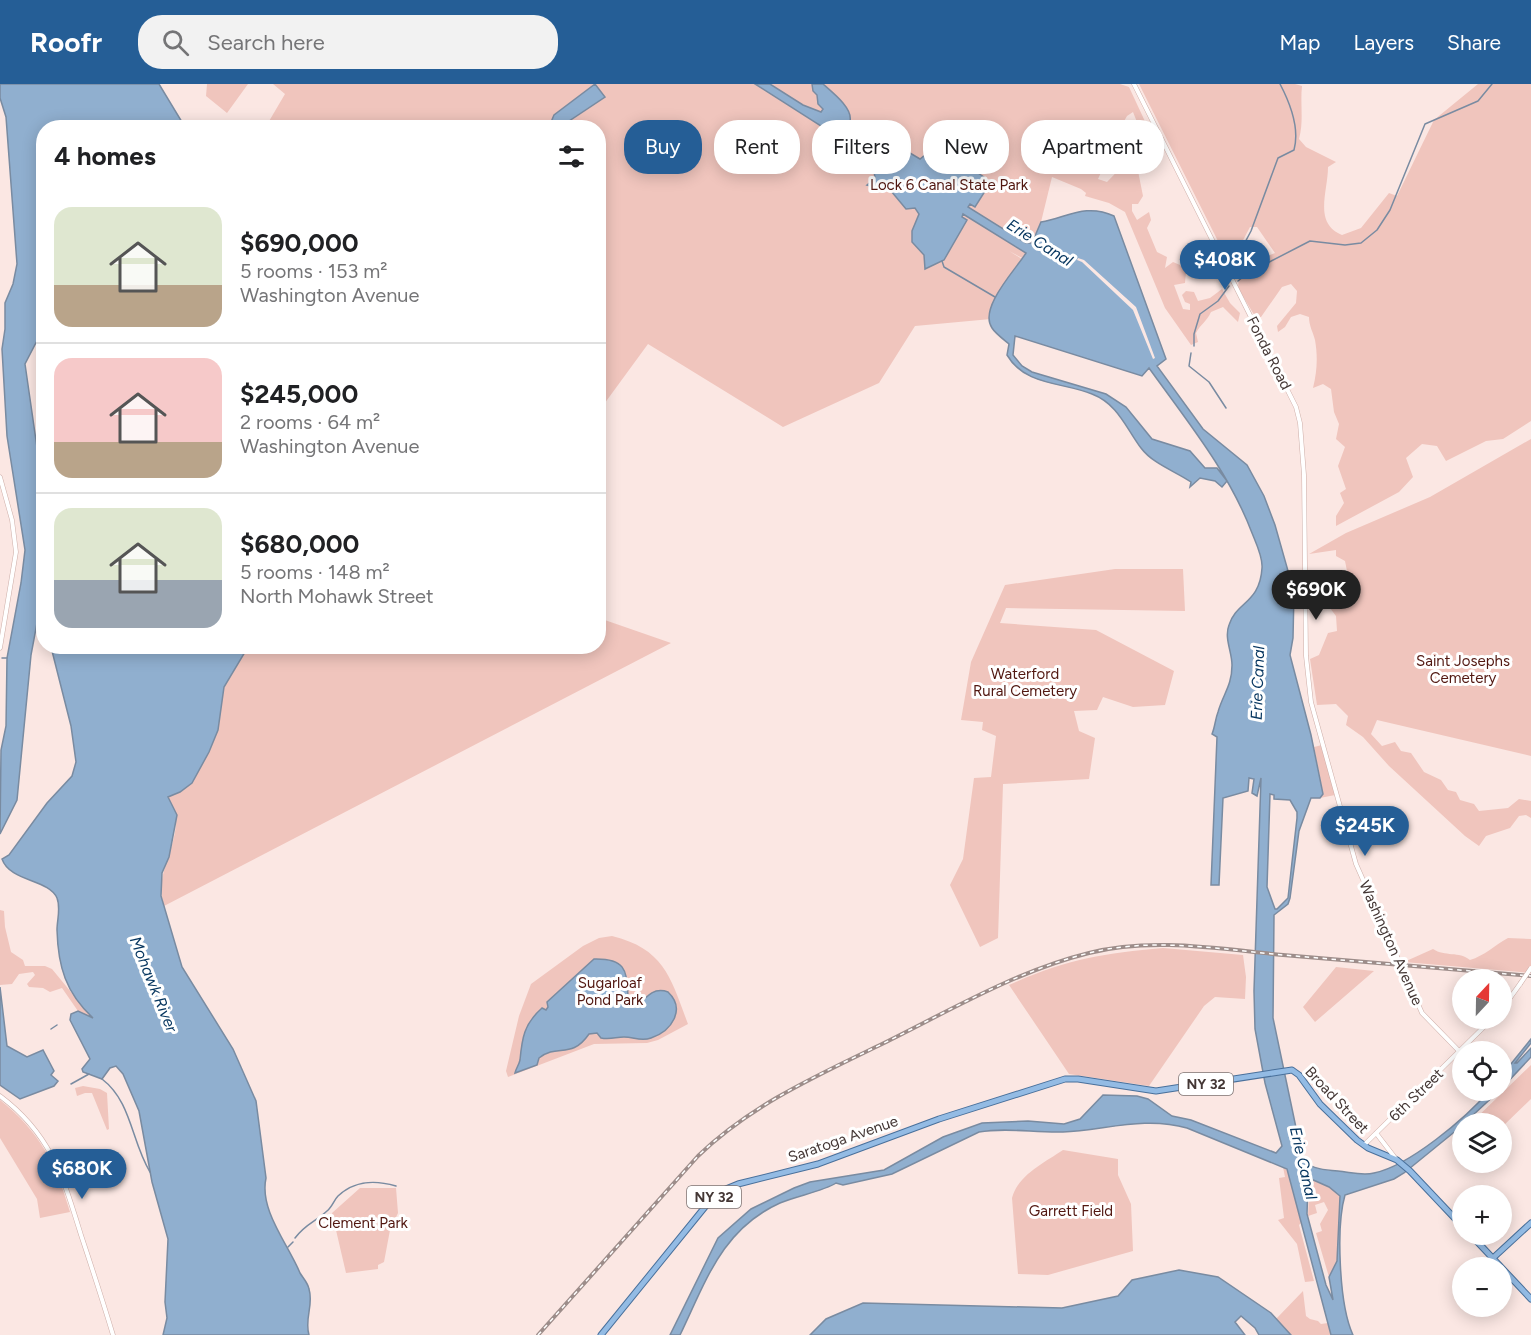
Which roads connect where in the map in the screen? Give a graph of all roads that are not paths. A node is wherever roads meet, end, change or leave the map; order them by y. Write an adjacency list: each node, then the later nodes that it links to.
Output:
1 (1134, 84): 3 (street, Fonda Road)
2 (0, 477): 4 (street)
3 (1303, 503): 9 (street, Washington Avenue)
4 (0, 648)
5 (1531, 968): 6 (street, bridge)
6 (1512, 995)
7 (1482, 1029): 8 (street, 6th Street)
8 (1471, 1041)
9 (1452, 1044)
10 (1452, 1060): 13 (street, 6th Street)
11 (1156, 1091): 14 (main road, Broad Street / NY 32); 24 (main road, Saratoga Avenue / NY 32)
12 (0, 1096): 23 (street)
13 (1376, 1133): 14 (street, 6th Street); 15 (street, Broad Street)
14 (1363, 1145): 15 (main road, Broad Street / NY 32)
15 (1397, 1160): 16 (main road, Broad Street / NY 32)
16 (1452, 1215)
17 (1531, 1223): 20 (main road)
18 (1481, 1245): 19 (main road)
19 (1492, 1257)
20 (1494, 1257)
21 (1512, 1278): 22 (main road)
22 (1531, 1299)
23 (113, 1335)
24 (601, 1335)

